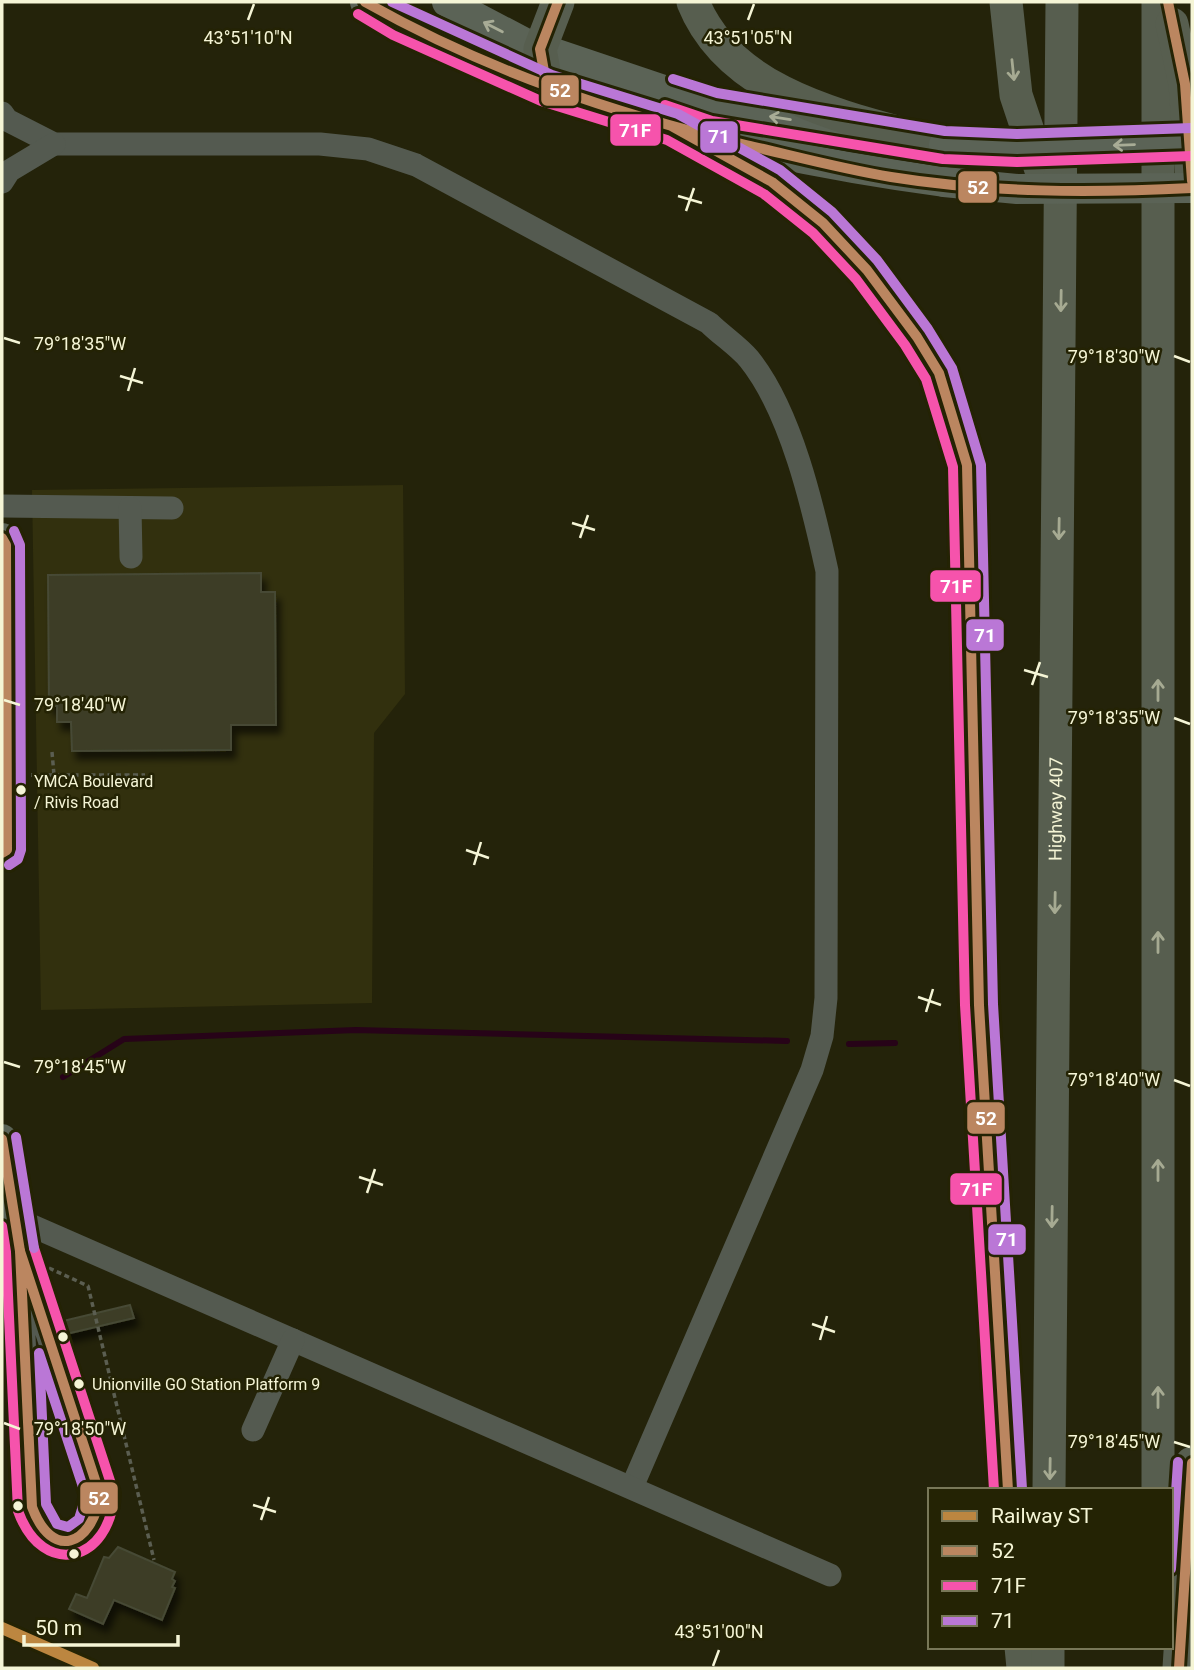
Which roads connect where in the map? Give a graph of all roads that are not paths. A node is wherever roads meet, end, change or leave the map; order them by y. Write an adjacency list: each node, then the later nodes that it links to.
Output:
1 (365, 2): 10 (main road)
2 (447, 2): 9 (main road, one-way to 2)
3 (558, 2): 9 (highway)
4 (693, 2): 15 (highway)
5 (1006, 2): 19 (highway, one-way to 19)
6 (1062, 2): 19 (highway, Highway 407)
7 (1158, 2): 36 (highway, one-way to 7)
8 (1168, 2): 16 (highway)
9 (541, 49): 10 (highway); 15 (main road, one-way to 9)
10 (547, 88): 12 (main road)
11 (2, 113): 14 (street)
12 (673, 127): 18 (main road, bridge); 34 (highway)
13 (1192, 142): 15 (main road, one-way to 15, bridge)
14 (54, 144): 17 (street); 33 (street)
15 (944, 145)
16 (1192, 181)
17 (2, 182)
18 (1192, 188)
19 (1061, 233): 35 (highway, Highway 407, one-way to 35)
20 (2, 506): 21 (street)
21 (130, 508): 22 (street); 24 (street)
22 (172, 508)
23 (2, 538): 25 (main road)
24 (131, 557)
25 (4, 696): 26 (main road)
26 (2, 853)
27 (2, 1139): 28 (main road)
28 (14, 1218): 29 (street); 30 (street)
29 (20, 1251): 29 (street)
30 (293, 1340): 31 (street); 33 (street)
31 (253, 1430)
32 (1192, 1463): 44 (highway)
33 (632, 1487): 37 (street)
34 (1008, 1488)
35 (1049, 1488)
36 (1158, 1488)
37 (830, 1575)
38 (1021, 1649): 41 (highway)
39 (1048, 1649): 42 (highway)
40 (1158, 1649): 43 (highway)
41 (1023, 1668)
42 (1048, 1668)
43 (1158, 1668)
44 (1179, 1668)

